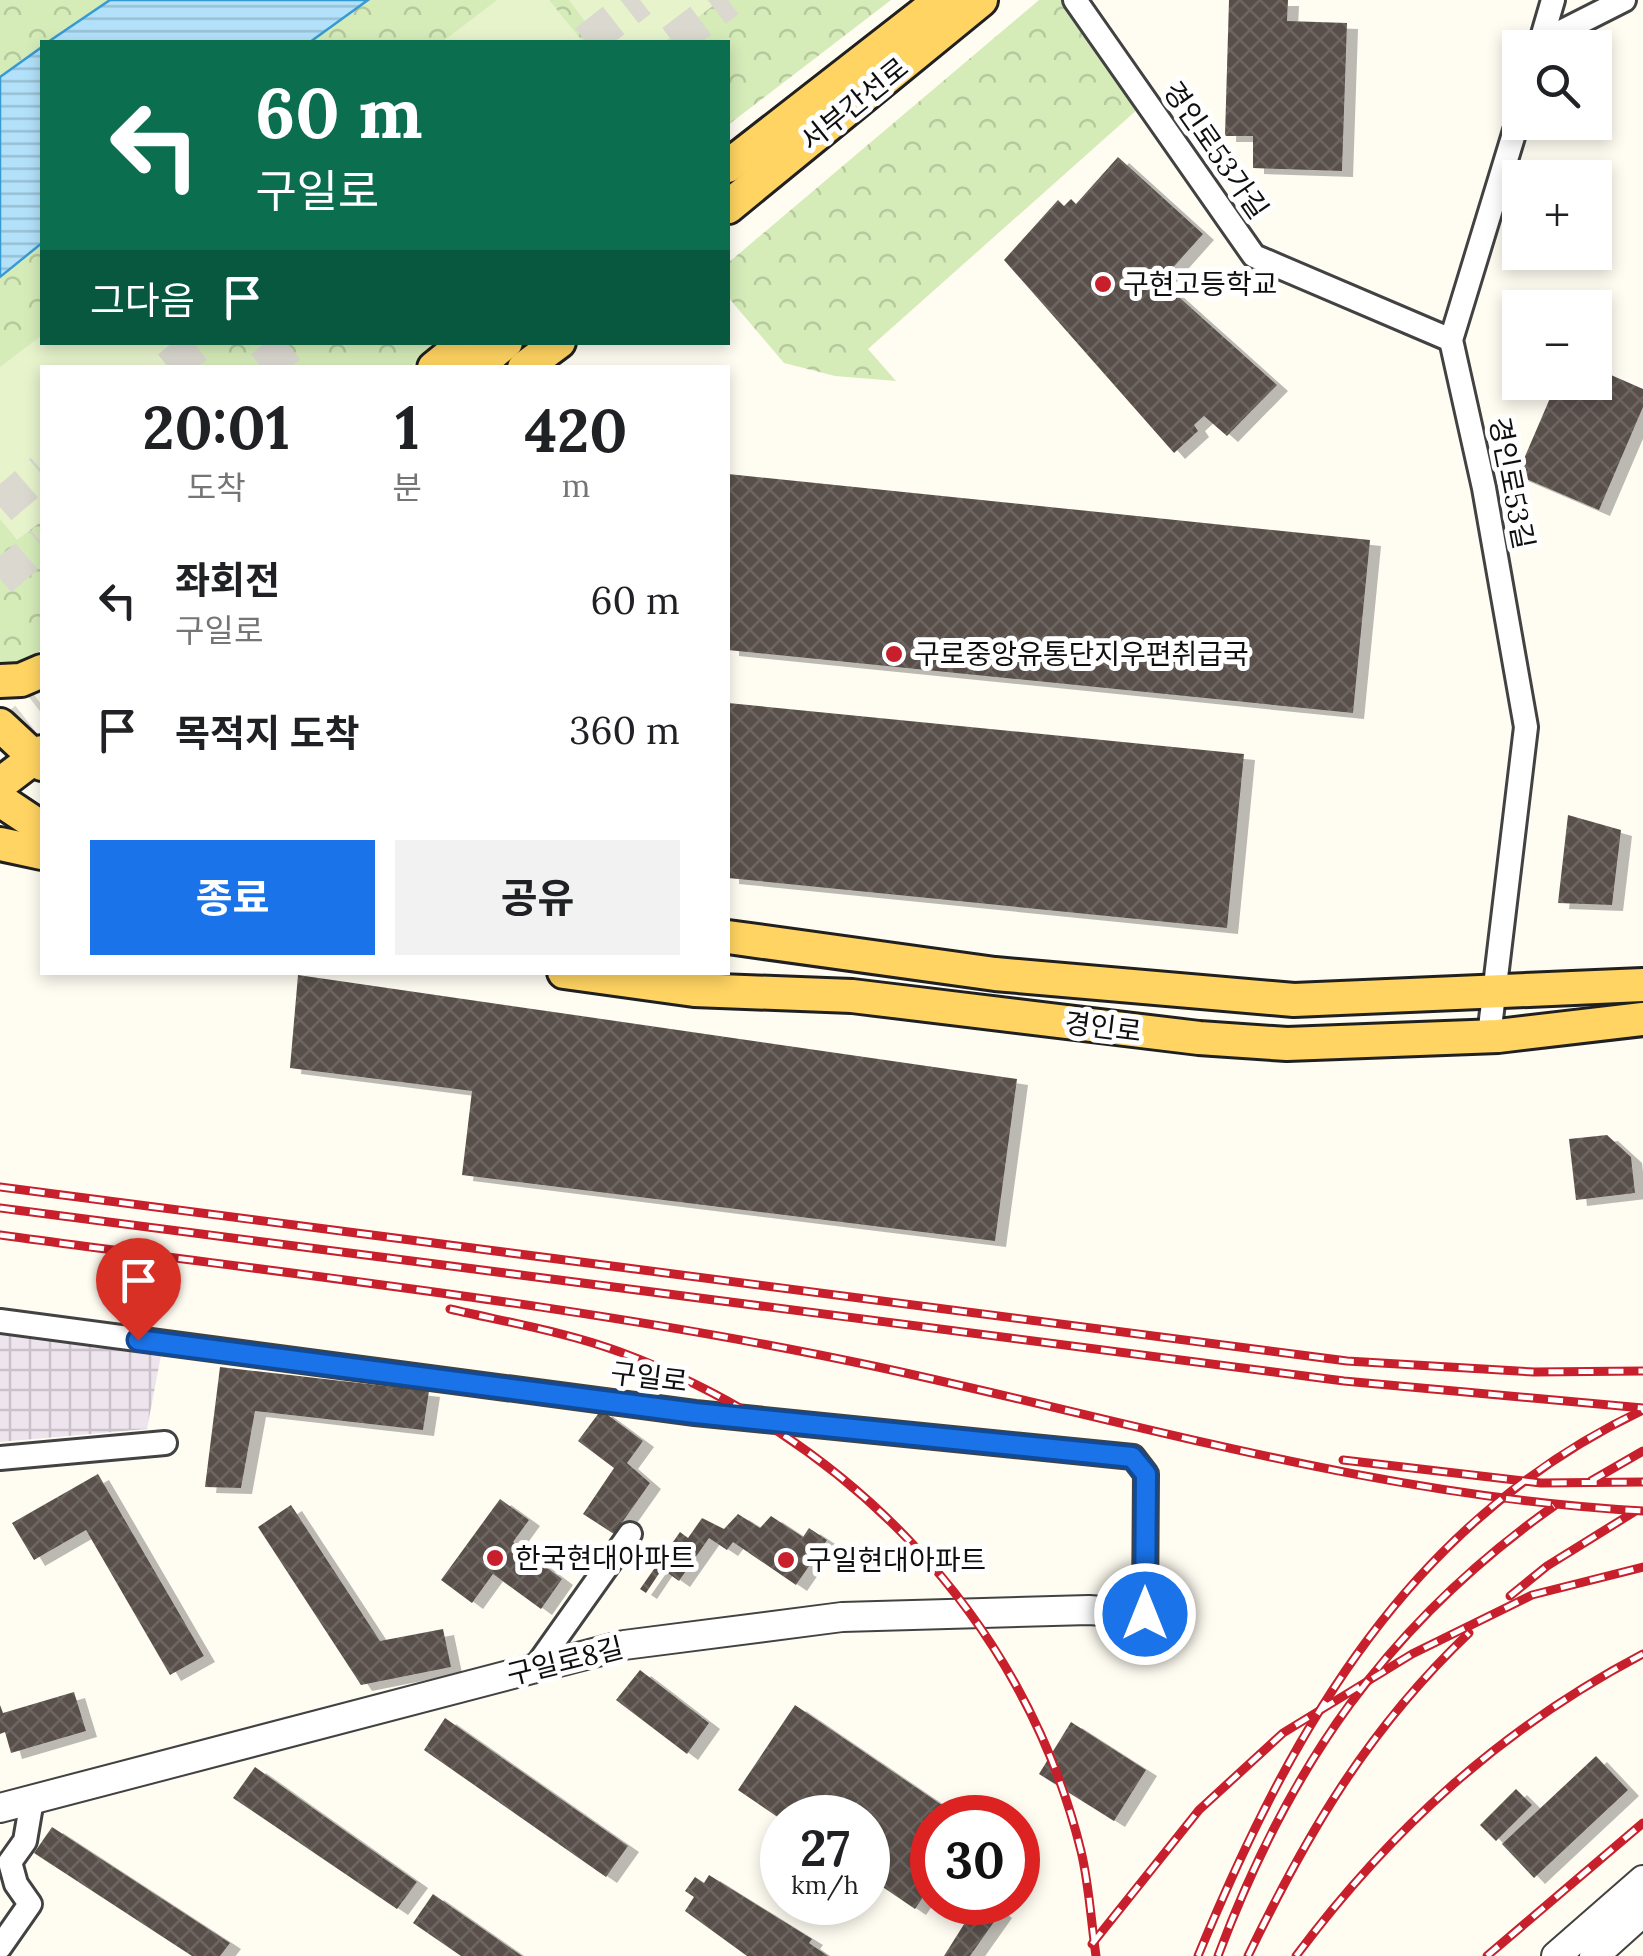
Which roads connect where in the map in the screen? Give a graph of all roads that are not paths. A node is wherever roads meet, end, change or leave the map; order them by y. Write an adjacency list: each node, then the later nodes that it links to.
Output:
1 (941, 0): 9 (main road, 서부간선로)
2 (982, 0): 10 (main road, 서부간선로)
3 (1075, 0): 11 (street, 경인로53가길)
4 (1553, 0): 6 (street)
5 (1624, 0): 7 (street)
6 (1544, 30)
7 (1568, 30)
8 (1512, 140): 11 (street, 경인로53길)
9 (730, 164)
10 (730, 205)
11 (1452, 340): 32 (street, 경인로53길)
12 (462, 345): 16 (main road)
13 (502, 345): 17 (main road)
14 (554, 345): 18 (main road)
15 (565, 345): 19 (main road)
16 (438, 365)
17 (479, 365)
18 (528, 365)
19 (546, 365)
20 (40, 673): 21 (main road)
21 (0, 681)
22 (0, 726): 23 (main road)
23 (40, 757): 24 (main road)
24 (0, 784)
25 (0, 800): 26 (main road)
26 (40, 827)
27 (0, 844): 28 (main road)
28 (40, 852)
29 (730, 938): 32 (main road, 경인로)
30 (586, 975): 34 (main road, 경인로)
31 (1643, 984): 32 (main road, 경인로)
32 (1491, 994): 34 (street, 경인로53길)
33 (1643, 1019): 34 (main road, 경인로)
34 (1489, 1036)
35 (0, 1320): 39 (street, 구일로)
36 (165, 1443): 37 (street)
37 (0, 1458)
38 (630, 1534): 40 (street)
39 (1145, 1614): 40 (street, 구일로8길)
40 (535, 1668): 41 (street, 구일로8길)
41 (32, 1800): 42 (street, 구일로8길); 45 (street)
42 (0, 1808)
43 (1643, 1880): 46 (street)
44 (1643, 1912): 47 (street)
45 (0, 1946)
46 (1556, 1956)
47 (1594, 1956)

